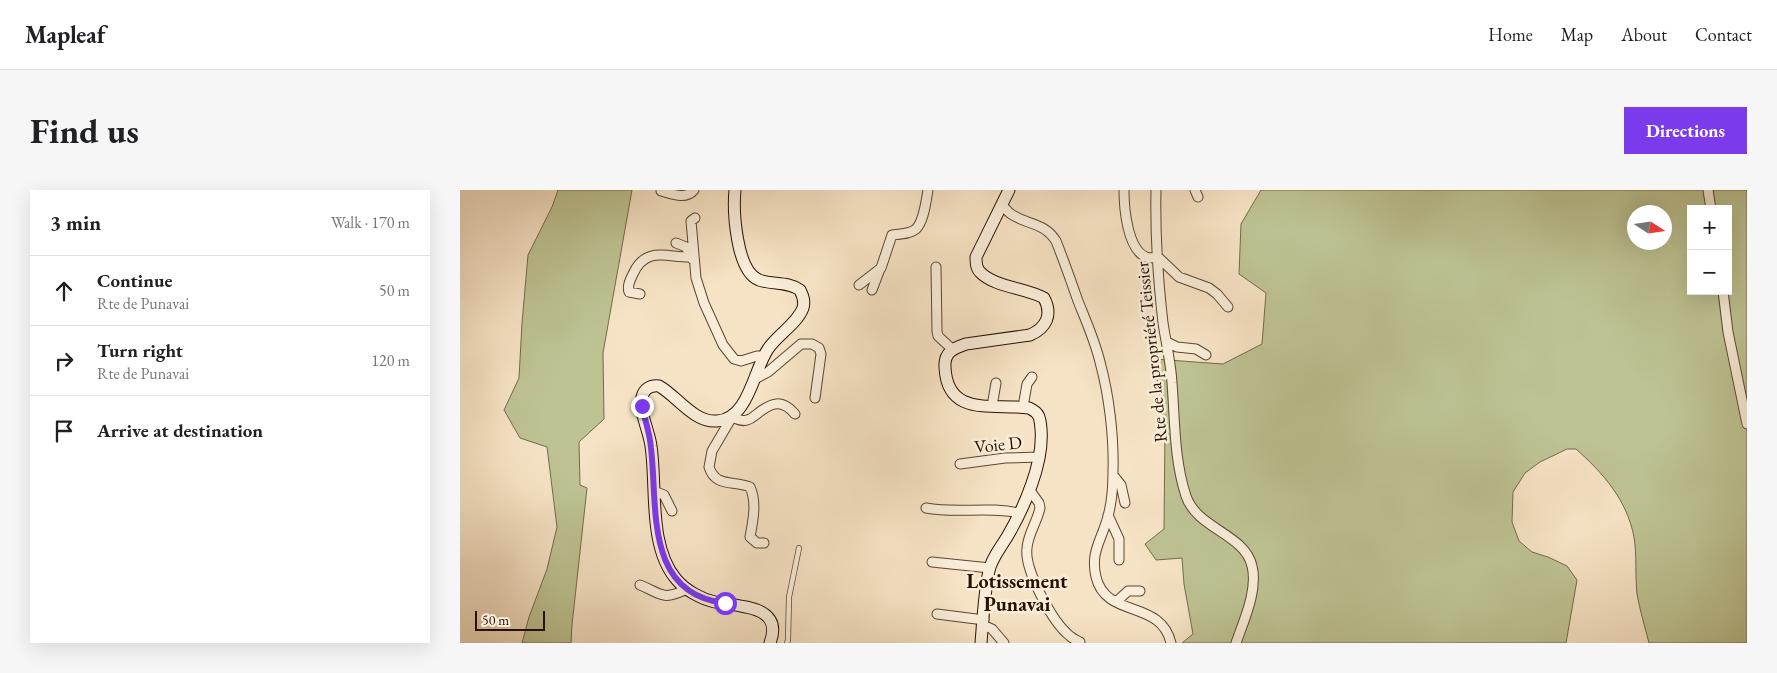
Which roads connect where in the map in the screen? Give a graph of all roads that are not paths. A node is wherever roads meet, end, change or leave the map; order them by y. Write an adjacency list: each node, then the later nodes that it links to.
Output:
1 (694, 190): 8 (street)
2 (736, 190): 25 (main road)
3 (928, 190): 15 (street)
4 (1009, 190): 9 (main road)
5 (1124, 190): 13 (street)
6 (1156, 190): 13 (street, Rte de la propriété Teissier)
7 (1708, 190): 10 (street)
8 (661, 192)
9 (1002, 205): 23 (main road); 37 (street)
10 (1710, 205)
11 (695, 218): 14 (street)
12 (676, 243): 14 (street)
13 (1158, 258): 21 (street); 22 (street, Rte de la propriété Teissier)
14 (692, 259): 19 (street); 25 (street)
15 (881, 268): 17 (street); 18 (street)
16 (936, 268): 23 (street)
17 (859, 285)
18 (872, 290)
19 (640, 294)
20 (1723, 295): 34 (street)
21 (1228, 308)
22 (1167, 342): 24 (street); 62 (street, Rte de la propriété Teissier)
23 (952, 349): 30 (main road)
24 (1206, 355)
25 (764, 356): 27 (main road)
26 (1032, 377): 31 (street)
27 (755, 379): 29 (street); 33 (main road)
28 (996, 383): 30 (street)
29 (815, 398)
30 (992, 406): 31 (main road)
31 (1023, 407): 35 (main road)
32 (796, 414): 33 (street)
33 (732, 417): 39 (main road); 45 (street)
34 (1747, 424)
35 (1040, 457): 36 (street, Voie D); 38 (main road)
36 (960, 464)
37 (1113, 475): 40 (street); 44 (street)
38 (1029, 489): 43 (main road); 56 (street)
39 (654, 491): 42 (street); 51 (main road)
40 (1125, 502)
41 (926, 508): 43 (street)
42 (672, 511)
43 (1019, 513): 49 (main road)
44 (1108, 515): 47 (street); 53 (street)
45 (764, 543)
46 (799, 548): 58 (lane)
47 (1119, 560)
48 (932, 562): 49 (street)
49 (990, 568): 55 (main road)
50 (640, 585): 51 (street)
51 (687, 589): 57 (main road)
52 (1140, 591): 53 (street)
53 (1116, 602): 61 (street)
54 (937, 614): 55 (street)
55 (984, 623): 59 (main road); 60 (street)
56 (1080, 642)
57 (770, 643)
58 (787, 643)
59 (981, 643)
60 (1004, 643)
61 (1171, 643)
62 (1236, 643)

